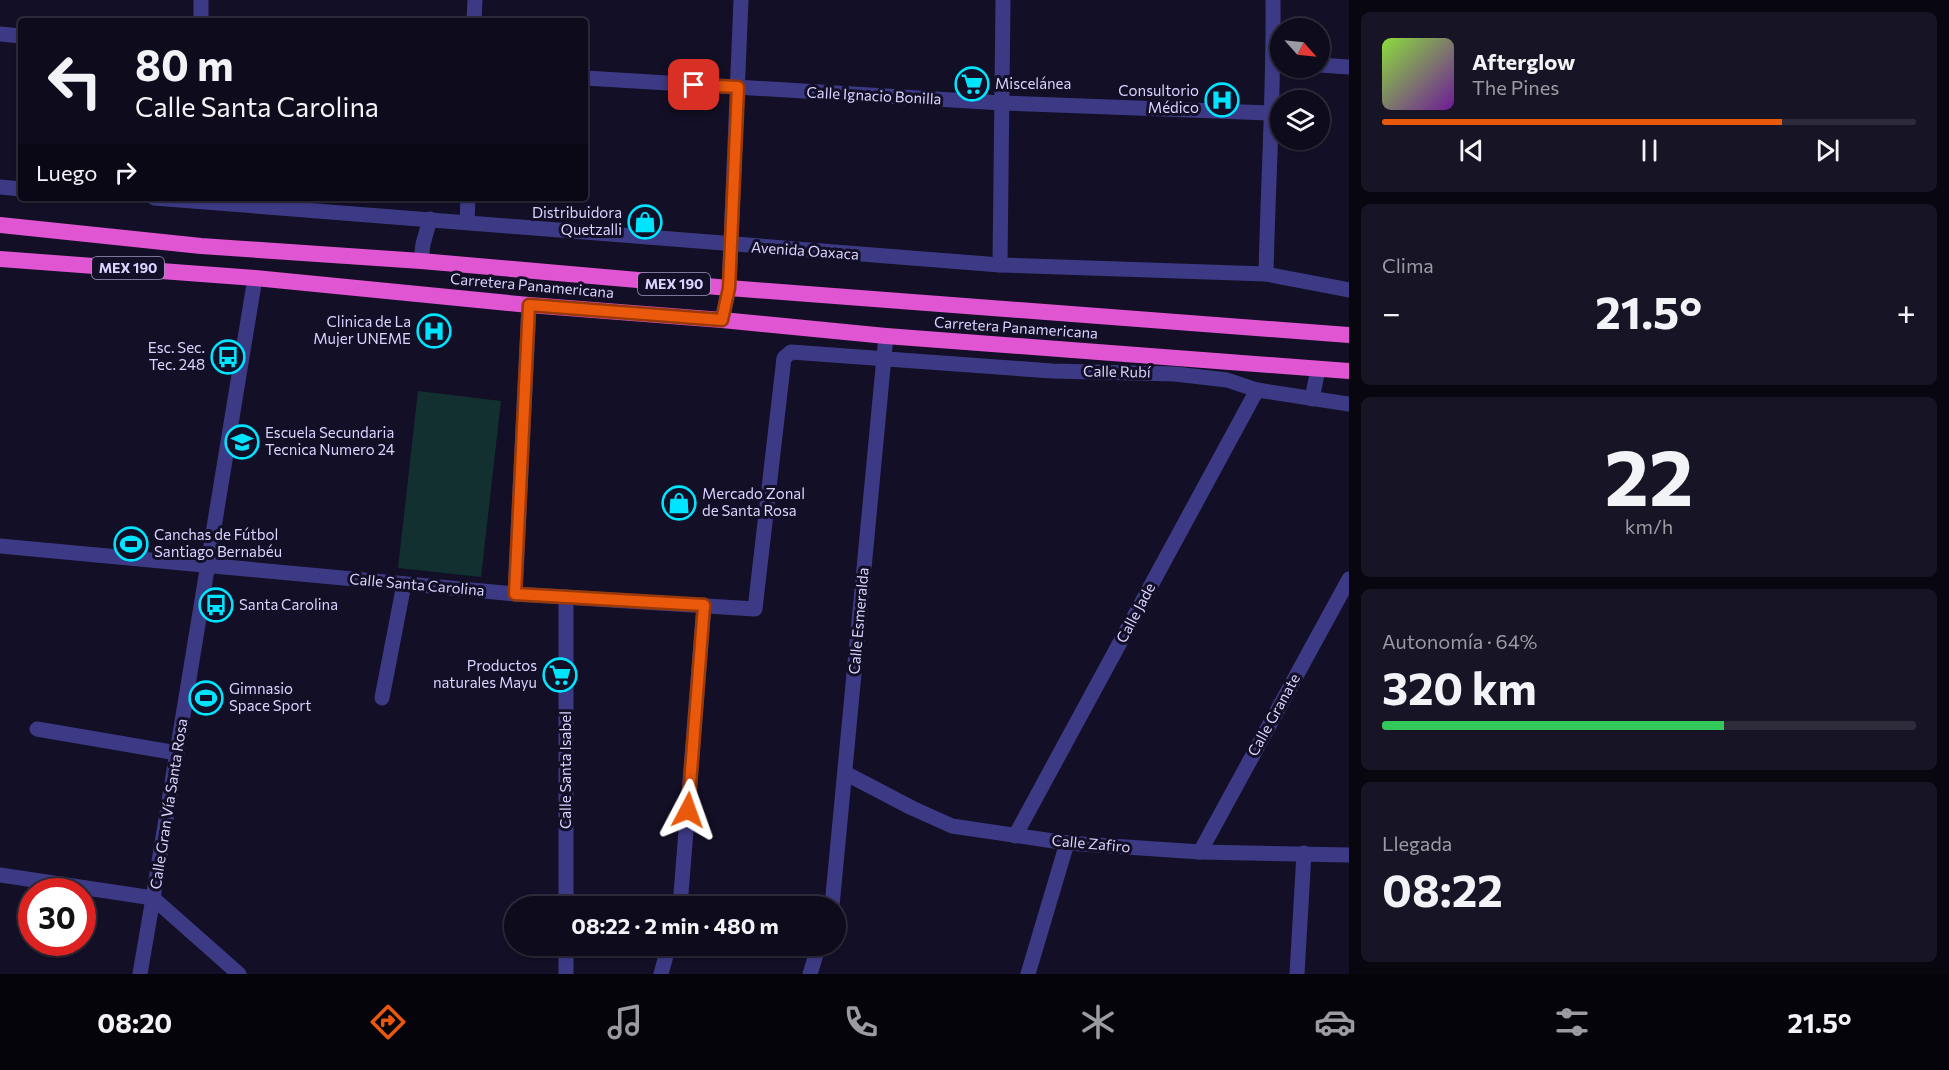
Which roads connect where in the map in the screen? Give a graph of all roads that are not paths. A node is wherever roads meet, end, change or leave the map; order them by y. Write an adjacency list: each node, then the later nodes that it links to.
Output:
1 (201, 0): 6 (street)
2 (475, 0): 7 (street)
3 (741, 0): 14 (street)
4 (1003, 0): 15 (street)
5 (1273, 0): 8 (street)
6 (201, 18)
7 (474, 18)
8 (1274, 18)
9 (0, 34): 10 (street)
10 (18, 36)
11 (1330, 66): 12 (street)
12 (1349, 67)
13 (588, 78): 14 (street, Calle Ignacio Bonilla)
14 (738, 87): 15 (street, Calle Ignacio Bonilla); 24 (street)
15 (1002, 103): 16 (street, Calle Ignacio Bonilla); 27 (street)
16 (1270, 113): 28 (street)
17 (0, 187): 18 (street)
18 (18, 189)
19 (213, 201): 21 (street, Avenida Oaxaca)
20 (468, 201): 22 (street)
21 (430, 219): 22 (street, Avenida Oaxaca); 26 (street)
22 (467, 222): 24 (street, Avenida Oaxaca)
23 (0, 225): 26 (highway, Carretera Panamericana / MEX 190)
24 (731, 245): 27 (street, Avenida Oaxaca); 30 (street)
25 (0, 259): 29 (highway, Carretera Panamericana / MEX 190)
26 (421, 261): 30 (highway, Carretera Panamericana / MEX 190)
27 (1000, 266): 28 (street, Avenida Oaxaca)
28 (1266, 274): 31 (street, Avenida Oaxaca)
29 (255, 278): 32 (highway, Carretera Panamericana / MEX 190); 44 (street, Calle Gran Vía Santa Rosa)
30 (729, 288): 33 (street); 34 (highway, Carretera Panamericana / MEX 190)
31 (1349, 290)
32 (529, 305): 33 (highway, Carretera Panamericana / MEX 190); 47 (street)
33 (722, 320): 35 (highway, Carretera Panamericana / MEX 190)
34 (1349, 335)
35 (886, 336): 37 (street, Calle Esmeralda); 38 (highway, Carretera Panamericana / MEX 190)
36 (788, 354): 37 (street, Calle Rubí); 49 (street, Calle Santa Carolina)
37 (883, 359): 40 (street, Calle Rubí); 53 (street, Calle Esmeralda)
38 (1318, 369): 39 (highway, Carretera Panamericana / MEX 190); 41 (street)
39 (1349, 371)
40 (1257, 390): 41 (street, Calle Rubí); 54 (street, Calle Jade)
41 (1312, 399): 42 (street, Calle Rubí)
42 (1349, 404)
43 (0, 546): 44 (street, Calle Santa Carolina)
44 (208, 565): 46 (street, Calle Santa Carolina); 52 (street, Calle Gran Vía Santa Rosa)
45 (1349, 579): 56 (street, Calle Granate)
46 (404, 584): 47 (street, Calle Santa Carolina); 50 (street)
47 (515, 594): 48 (street, Calle Santa Carolina)
48 (566, 597): 49 (street, Calle Santa Carolina); 60 (street, Calle Santa Isabel)
49 (704, 605): 61 (street)
50 (382, 698)
51 (37, 729): 52 (street)
52 (177, 753): 63 (street, Calle Gran Vía Santa Rosa)
53 (845, 773): 54 (street, Calle Zafiro); 62 (street, Calle Esmeralda)
54 (1016, 836): 55 (street, Calle Zafiro)
55 (1067, 843): 56 (street, Calle Zafiro); 72 (street)
56 (1200, 852): 57 (street, Calle Zafiro)
57 (1304, 853): 58 (street, Calle Zafiro); 73 (street)
58 (1349, 855)
59 (0, 875): 63 (street)
60 (566, 896)
61 (681, 896)
62 (833, 896)
63 (153, 898): 67 (street, Calle Gran Vía Santa Rosa); 68 (street)
64 (566, 956): 69 (street)
65 (666, 956): 70 (street)
66 (816, 956): 71 (street)
67 (140, 974)
68 (239, 974)
69 (566, 974)
70 (661, 974)
71 (810, 974)
72 (1028, 974)
73 (1297, 974)

